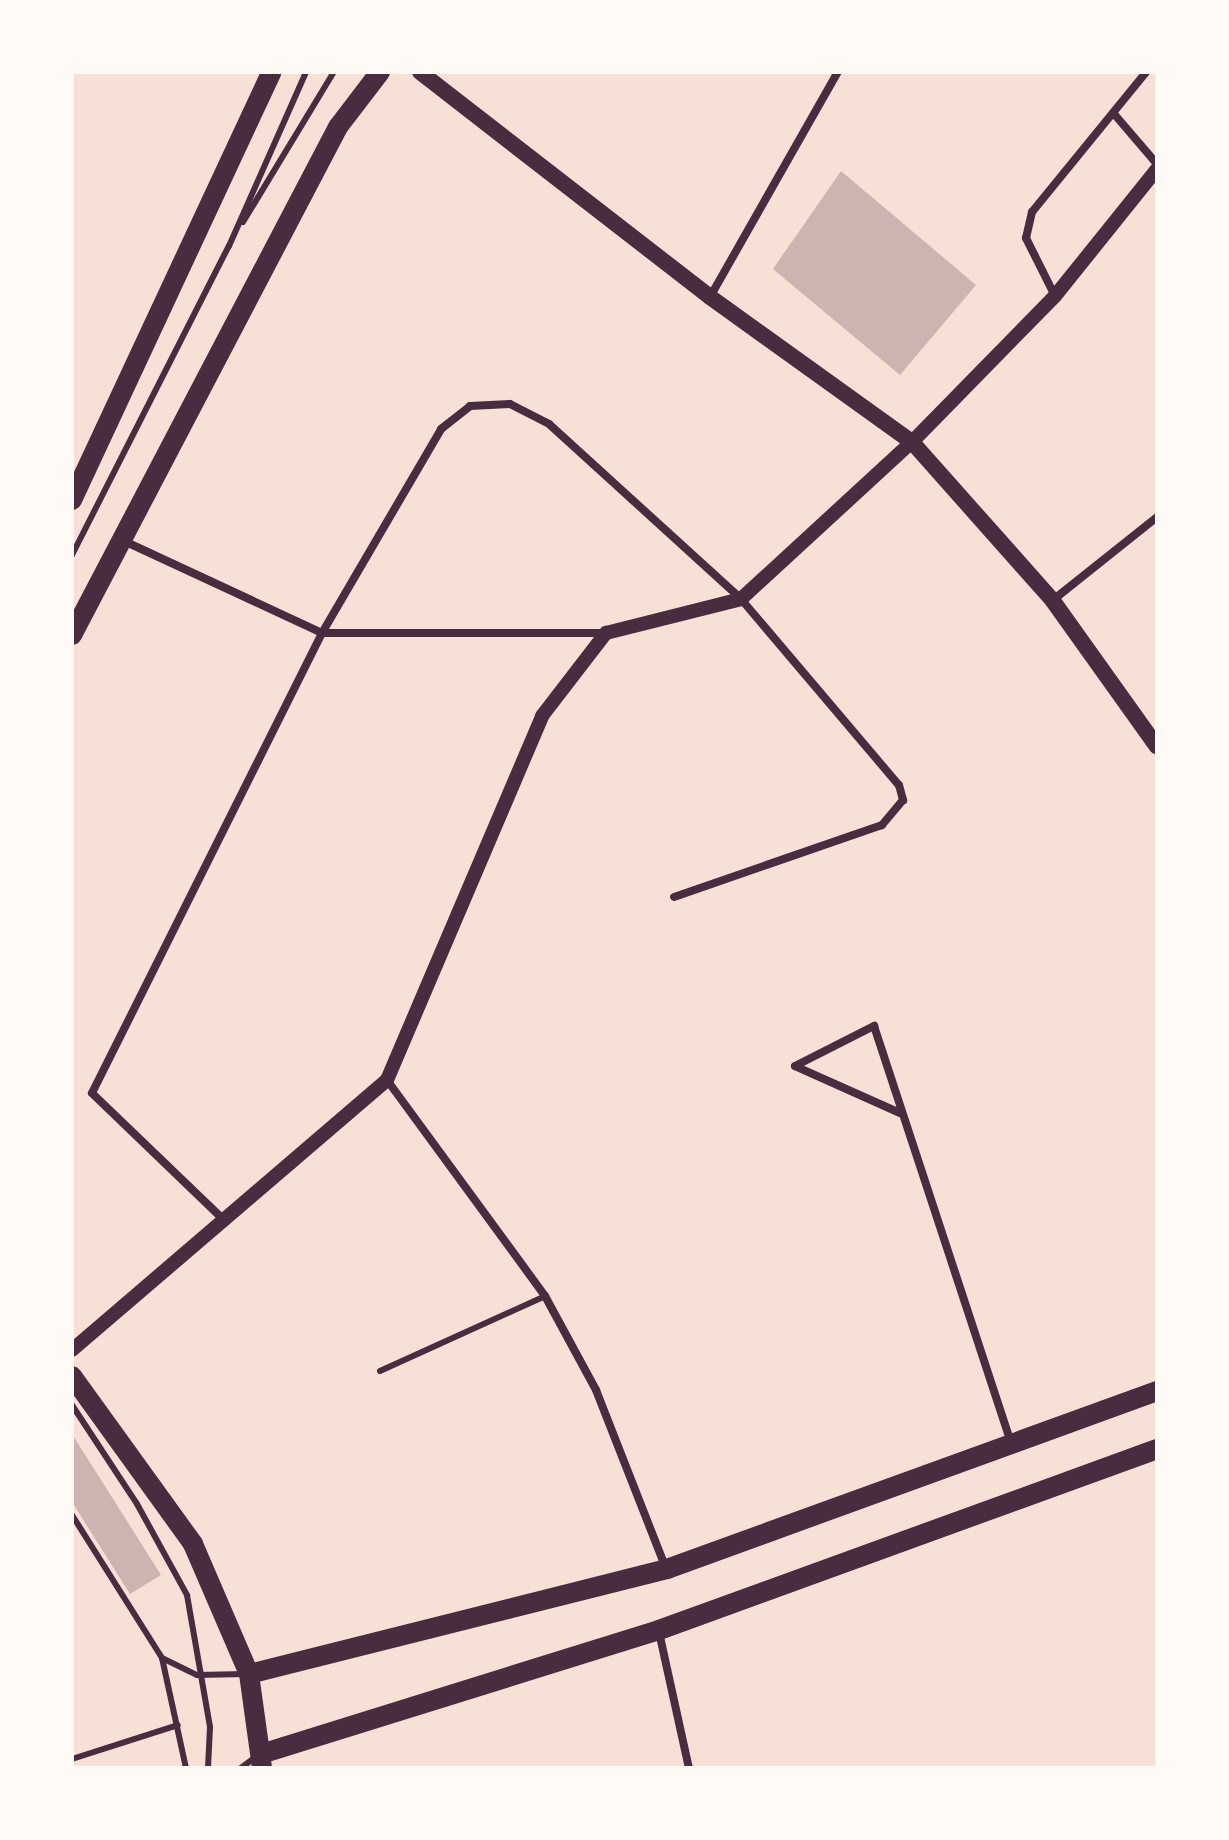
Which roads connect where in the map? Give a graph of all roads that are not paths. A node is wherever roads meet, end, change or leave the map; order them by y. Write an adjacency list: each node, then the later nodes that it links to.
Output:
1 (272, 72): 14 (main road)
2 (306, 72): 10 (lane)
3 (334, 72): 10 (lane)
4 (380, 72): 16 (main road)
5 (420, 72): 12 (main road)
6 (838, 72): 12 (street)
7 (1146, 72): 8 (street)
8 (1115, 115): 9 (street); 11 (street)
9 (1157, 167): 11 (street)
10 (229, 246): 17 (lane)
11 (1055, 296): 13 (street)
12 (710, 297): 13 (main road)
13 (912, 442): 18 (street); 19 (main road)
14 (72, 500)
15 (1157, 517): 19 (street)
16 (120, 539): 20 (street); 22 (main road)
17 (72, 555)
18 (741, 599): 20 (street); 21 (street); 24 (street)
19 (1053, 601): 23 (main road)
20 (322, 633): 21 (street); 27 (street)
21 (606, 633): 25 (street)
22 (72, 635)
23 (1157, 747)
24 (674, 897)
25 (387, 1080): 27 (street); 28 (street)
26 (900, 1113): 26 (street); 34 (street)
27 (226, 1223): 29 (street)
28 (545, 1296): 30 (lane); 37 (street)
29 (72, 1350)
30 (380, 1371)
31 (72, 1376): 40 (main road)
32 (1157, 1391): 34 (main road)
33 (72, 1405): 41 (lane)
34 (1010, 1440): 37 (main road)
35 (1157, 1449): 38 (main road)
36 (72, 1515): 39 (lane)
37 (667, 1569): 40 (main road)
38 (659, 1630): 44 (main road); 48 (street)
39 (162, 1658): 41 (lane); 42 (lane)
40 (249, 1674): 41 (lane); 44 (main road)
41 (202, 1676): 46 (lane)
42 (178, 1725): 43 (lane); 45 (lane)
43 (72, 1759)
44 (262, 1761): 47 (lane)
45 (186, 1768)
46 (208, 1768)
47 (241, 1768)
48 (689, 1768)

